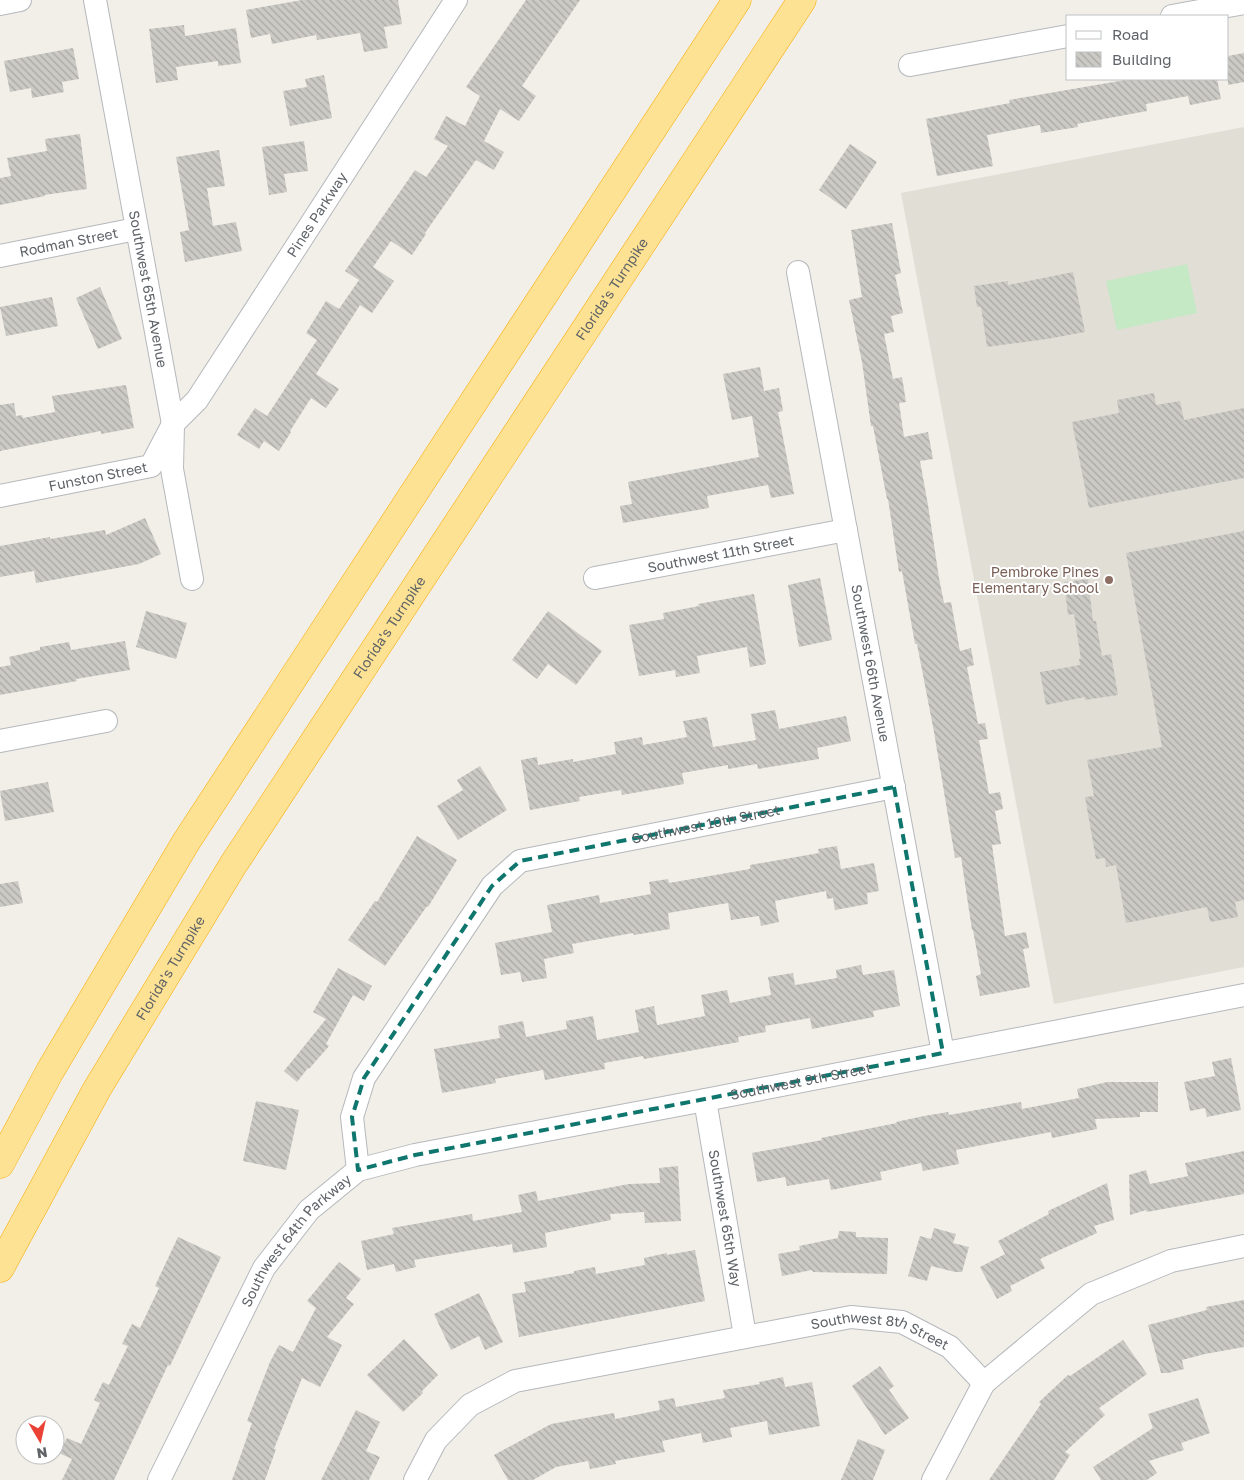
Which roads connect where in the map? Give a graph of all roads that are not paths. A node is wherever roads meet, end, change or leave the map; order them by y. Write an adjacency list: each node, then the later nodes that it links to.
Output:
1 (20, 0): 7 (street)
2 (95, 0): 11 (street, Southwest 65th Avenue)
3 (456, 0): 14 (street, Pines Parkway)
4 (737, 0): 26 (highway)
5 (802, 0): 29 (highway, Florida's Turnpike)
6 (1244, 3): 8 (street)
7 (0, 4)
8 (1178, 15)
9 (1066, 36): 10 (street)
10 (910, 65)
11 (136, 229): 12 (street, Rodman Street); 14 (street, Southwest 65th Avenue)
12 (0, 256)
13 (798, 272): 16 (street, Southwest 66th Avenue)
14 (173, 424): 15 (street, Funston Street); 18 (street, Southwest 65th Avenue)
15 (0, 496)
16 (846, 530): 17 (street, Southwest 11th Street); 21 (street, Southwest 66th Avenue)
17 (595, 578)
18 (192, 579)
19 (106, 721): 20 (street)
20 (0, 741)
21 (894, 787): 22 (street, Southwest 10th Street); 24 (street, Southwest 66th Avenue)
22 (520, 861): 27 (street, Southwest 64th Parkway)
23 (1244, 995): 24 (street, Southwest 9th Street)
24 (943, 1053): 25 (street, Southwest 9th Street)
25 (705, 1100): 27 (street, Southwest 9th Street); 30 (street, Southwest 65th Way)
26 (0, 1164)
27 (358, 1170): 32 (street, Southwest 64th Parkway)
28 (1244, 1246): 31 (street)
29 (0, 1268)
30 (745, 1336): 31 (street, Southwest 8th Street); 33 (street, Southwest 8th Street)
31 (984, 1383): 34 (street)
32 (159, 1480)
33 (415, 1480)
34 (933, 1480)

